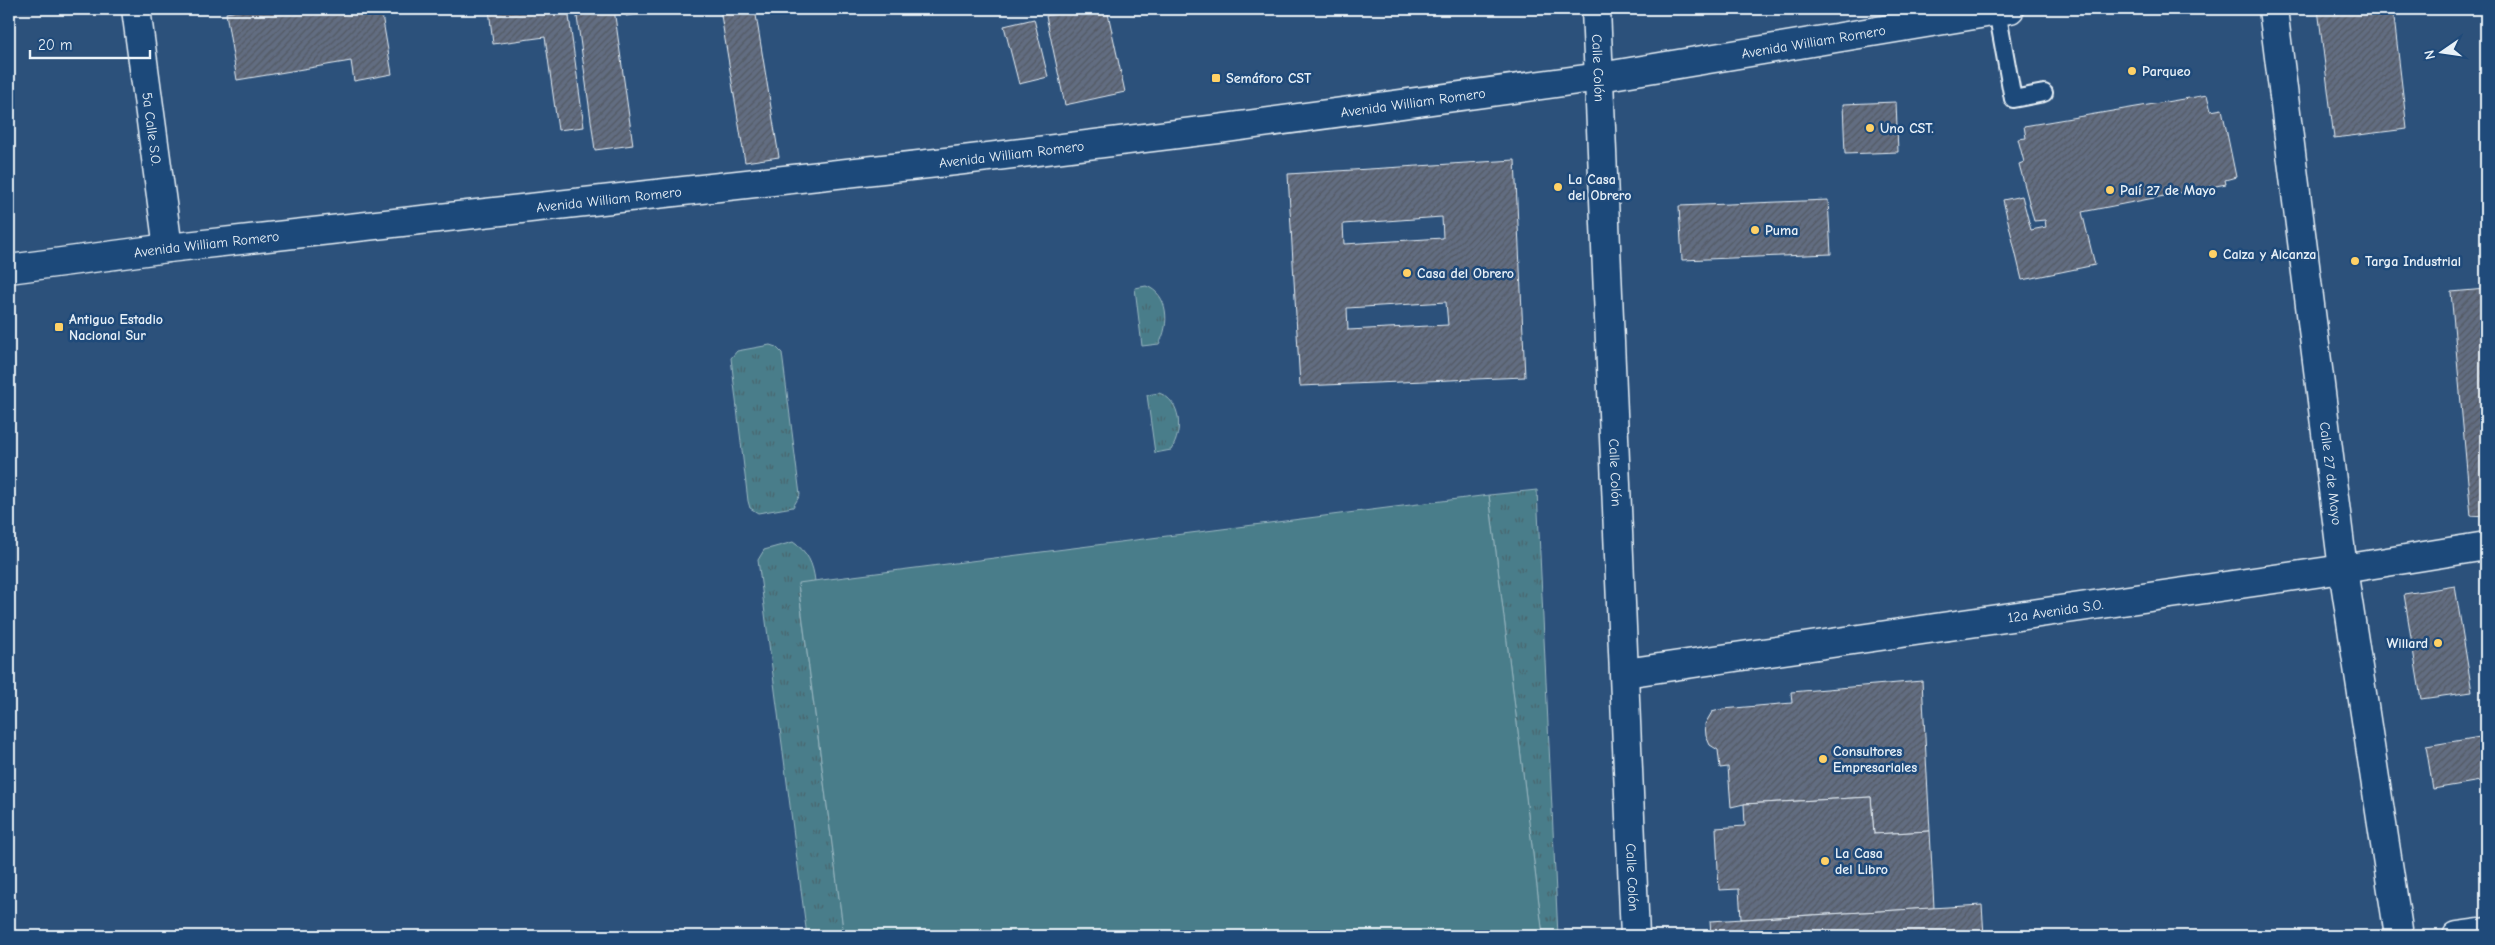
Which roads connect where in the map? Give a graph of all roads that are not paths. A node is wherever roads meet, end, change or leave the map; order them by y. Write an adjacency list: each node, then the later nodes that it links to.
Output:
1 (136, 9): 7 (main road, 5a Calle S.O.)
2 (1596, 9): 5 (main road, Calle Colón)
3 (2273, 9): 10 (main road, Calle 27 de Mayo)
4 (2004, 10): 5 (main road, Avenida William Romero); 6 (lane)
5 (1600, 77): 7 (main road, Avenida William Romero); 11 (main road, Calle Colón)
6 (2044, 93)
7 (168, 248): 8 (main road, Avenida William Romero)
8 (9, 269)
9 (2486, 546): 10 (main road, 12a Avenida S.O.)
10 (2343, 569): 11 (main road, 12a Avenida S.O.); 14 (main road, Calle 27 de Mayo)
11 (1625, 673): 13 (main road, Calle Colón)
12 (2486, 932): 15 (main road)
13 (1635, 936)
14 (2399, 936)
15 (2456, 936)

